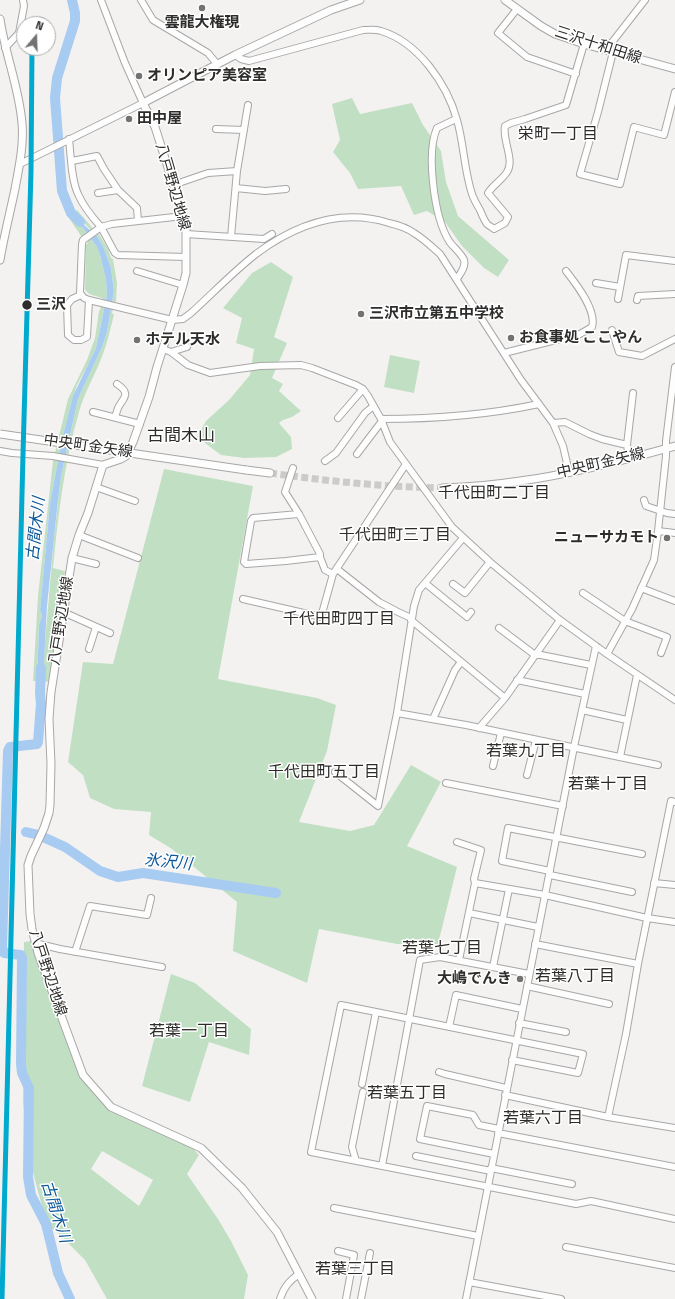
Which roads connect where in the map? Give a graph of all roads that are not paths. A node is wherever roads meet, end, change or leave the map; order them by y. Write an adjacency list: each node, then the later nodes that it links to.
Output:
1 (23, 0): 10 (street)
2 (101, 0): 17 (street)
3 (141, 0): 13 (street)
4 (360, 0): 12 (main road)
5 (504, 0): 7 (main road, 三沢十和田線)
6 (645, 0): 11 (street)
7 (517, 9): 9 (main road, 三沢十和田線); 15 (street)
8 (0, 19): 10 (main road)
9 (584, 44): 11 (main road, 三沢十和田線); 15 (street)
10 (5, 48): 24 (main road)
11 (610, 51): 14 (main road, 三沢十和田線); 16 (street)
12 (235, 55): 13 (main road); 19 (street)
13 (217, 64): 17 (main road)
14 (675, 69)
15 (576, 74): 19 (street)
16 (675, 92)
17 (143, 103): 22 (street); 26 (main road, 八戸野辺地線)
18 (248, 105): 21 (street)
19 (456, 119): 42 (street)
20 (216, 129): 21 (street)
21 (244, 130): 25 (street)
22 (68, 140): 23 (street); 24 (street)
23 (72, 161): 29 (street); 33 (street)
24 (20, 164): 38 (main road)
25 (237, 171): 26 (street); 27 (street)
26 (173, 185): 31 (main road, 八戸野辺地線)
27 (236, 188): 28 (street); 36 (street)
28 (286, 189)
29 (118, 190): 30 (street); 32 (street)
30 (98, 193)
31 (183, 216): 32 (street); 34 (main road, 八戸野辺地線)
32 (138, 221): 33 (street)
33 (99, 228): 37 (street); 47 (street)
34 (186, 234): 36 (street); 37 (main road, 八戸野辺地線)
35 (272, 234): 36 (street)
36 (231, 237)
37 (186, 256): 44 (main road, 八戸野辺地線)
38 (0, 260)
39 (675, 261): 45 (street)
40 (137, 271): 44 (street)
41 (566, 271): 57 (street)
42 (457, 280): 51 (street); 57 (street)
43 (596, 283): 45 (street)
44 (183, 285): 51 (main road, 八戸野辺地線)
45 (620, 287): 48 (street)
46 (675, 294): 50 (street)
47 (81, 295): 49 (street); 49 (street)
48 (618, 299)
49 (89, 300): 51 (street)
50 (637, 300)
51 (172, 320): 55 (main road, 八戸野辺地線)
52 (612, 330): 53 (street)
53 (675, 339)
54 (187, 347): 56 (street)
55 (163, 349): 56 (street); 69 (main road, 八戸野辺地線)
56 (171, 352): 60 (street)
57 (504, 353): 62 (street)
58 (675, 367): 73 (street)
59 (117, 384): 65 (street)
60 (363, 389): 63 (street); 66 (street)
61 (634, 393): 71 (street)
62 (539, 404): 67 (street); 68 (street)
63 (374, 407): 67 (street); 77 (street)
64 (93, 412): 65 (street)
65 (115, 417): 69 (street)
66 (338, 418)
67 (381, 420): 75 (street); 78 (street)
68 (553, 423): 71 (street); 81 (street)
69 (140, 424): 79 (main road, 八戸野辺地線)
70 (0, 434): 82 (main road, 中央町金矢線, bridge)
71 (627, 445): 76 (street)
72 (675, 446): 73 (main road, 中央町金矢線)
73 (665, 448): 76 (main road, 中央町金矢線); 87 (street)
74 (0, 451): 79 (street)
75 (357, 454)
76 (629, 458): 81 (main road, 中央町金矢線)
77 (325, 461)
78 (406, 464): 93 (street); 99 (street)
79 (103, 465): 83 (main road, 八戸野辺地線)
80 (293, 468): 88 (street)
81 (569, 472): 84 (main road, 中央町金矢線)
82 (270, 473)
83 (96, 487): 86 (street); 92 (main road, 八戸野辺地線)
84 (442, 488)
85 (644, 500): 87 (street)
86 (136, 501)
87 (660, 510): 89 (street); 90 (street)
88 (299, 514): 94 (street); 94 (street)
89 (675, 514)
90 (658, 531): 91 (street); 102 (street)
91 (675, 533)
92 (79, 535): 95 (main road, 八戸野辺地線); 96 (street)
93 (463, 538): 97 (street); 100 (street)
94 (320, 557): 99 (street)
95 (72, 558): 98 (street); 106 (main road, 八戸野辺地線)
96 (138, 558)
97 (490, 562): 101 (street); 109 (street)
98 (96, 564)
99 (335, 571): 104 (street); 108 (street)
100 (425, 583): 107 (street); 108 (street)
101 (453, 584)
102 (641, 588): 105 (street); 110 (street)
103 (583, 593): 110 (street)
104 (243, 599)
105 (675, 601)
106 (63, 612): 111 (street); 158 (main road, 八戸野辺地線)
107 (471, 612)
108 (411, 619): 119 (street); 127 (street)
109 (560, 620): 114 (street); 118 (street)
110 (626, 621): 116 (street); 117 (street)
111 (96, 627): 113 (street); 115 (street)
112 (499, 628): 118 (street)
113 (110, 632)
114 (596, 646): 117 (street); 120 (street)
115 (89, 649)
116 (661, 653)
117 (607, 654): 121 (street)
118 (535, 655): 120 (street); 122 (street)
119 (460, 662): 124 (street); 128 (street)
120 (591, 665): 123 (street)
121 (637, 675): 125 (street); 129 (street)
122 (517, 680): 123 (street); 124 (street)
123 (585, 694): 126 (street)
124 (505, 698): 130 (street)
125 (675, 700)
126 (582, 710): 129 (street); 133 (street)
127 (396, 713): 128 (street); 137 (street)
128 (433, 720): 130 (street)
129 (627, 720): 134 (street)
130 (480, 728): 131 (street)
131 (501, 733): 132 (street); 136 (street)
132 (536, 740): 133 (street); 138 (street)
133 (574, 747): 134 (street); 141 (street)
134 (620, 757): 135 (street)
135 (658, 765)
136 (493, 766)
137 (335, 772)
138 (527, 775)
139 (446, 783): 141 (street)
140 (675, 802): 147 (street)
141 (563, 806): 142 (street)
142 (557, 838): 144 (street); 145 (street); 145 (street)
143 (457, 842): 146 (street)
144 (642, 854)
145 (550, 873): 150 (street); 151 (street)
146 (475, 883): 149 (street); 153 (street)
147 (654, 884): 148 (street); 154 (street)
148 (675, 885)
149 (509, 890): 151 (street); 155 (street)
150 (632, 892)
151 (545, 895): 154 (street); 157 (street)
152 (151, 898): 160 (street)
153 (469, 913): 155 (street); 161 (street)
154 (647, 918): 156 (street); 162 (street)
155 (503, 920): 157 (street); 164 (street)
156 (675, 922)
157 (538, 927): 159 (street)
158 (35, 943): 160 (street); 199 (main road, 八戸野辺地線)
159 (535, 944): 162 (street); 165 (street)
160 (75, 952): 163 (street)
161 (459, 960): 164 (street); 170 (street)
162 (638, 964): 181 (street)
163 (162, 967)
164 (493, 967): 165 (street)
165 (529, 974): 166 (street)
166 (527, 986): 167 (street); 168 (street)
167 (609, 1004)
168 (522, 1009): 171 (street); 172 (street)
169 (376, 1012): 170 (street); 177 (street); 186 (street)
170 (409, 1019): 172 (street); 187 (street)
171 (519, 1023): 173 (street); 174 (street)
172 (449, 1027): 174 (street)
173 (566, 1032)
174 (516, 1040): 175 (street); 175 (street)
175 (512, 1060): 178 (street)
176 (439, 1072): 178 (street)
177 (362, 1084)
178 (506, 1088): 180 (street)
179 (363, 1092): 186 (street)
180 (505, 1095): 181 (street); 183 (street)
181 (608, 1117): 182 (street)
182 (675, 1128)
183 (498, 1131): 184 (street); 184 (street); 188 (street)
184 (494, 1154): 189 (street)
185 (416, 1156): 189 (street)
186 (356, 1161): 187 (street)
187 (382, 1166): 191 (street)
188 (675, 1167)
189 (491, 1170): 190 (street); 191 (street)
190 (572, 1184)
191 (488, 1187): 193 (street); 194 (street)
192 (334, 1208): 194 (street)
193 (675, 1219)
194 (478, 1236): 200 (street)
195 (566, 1247): 198 (street)
196 (338, 1251): 203 (street)
197 (370, 1253): 204 (street)
198 (675, 1268)
199 (299, 1274): 201 (street); 202 (main road, 八戸野辺地線)
200 (469, 1282): 205 (street); 206 (street)
201 (280, 1299)
202 (312, 1299)
203 (346, 1299)
204 (361, 1299)
205 (466, 1299)
206 (561, 1299)

